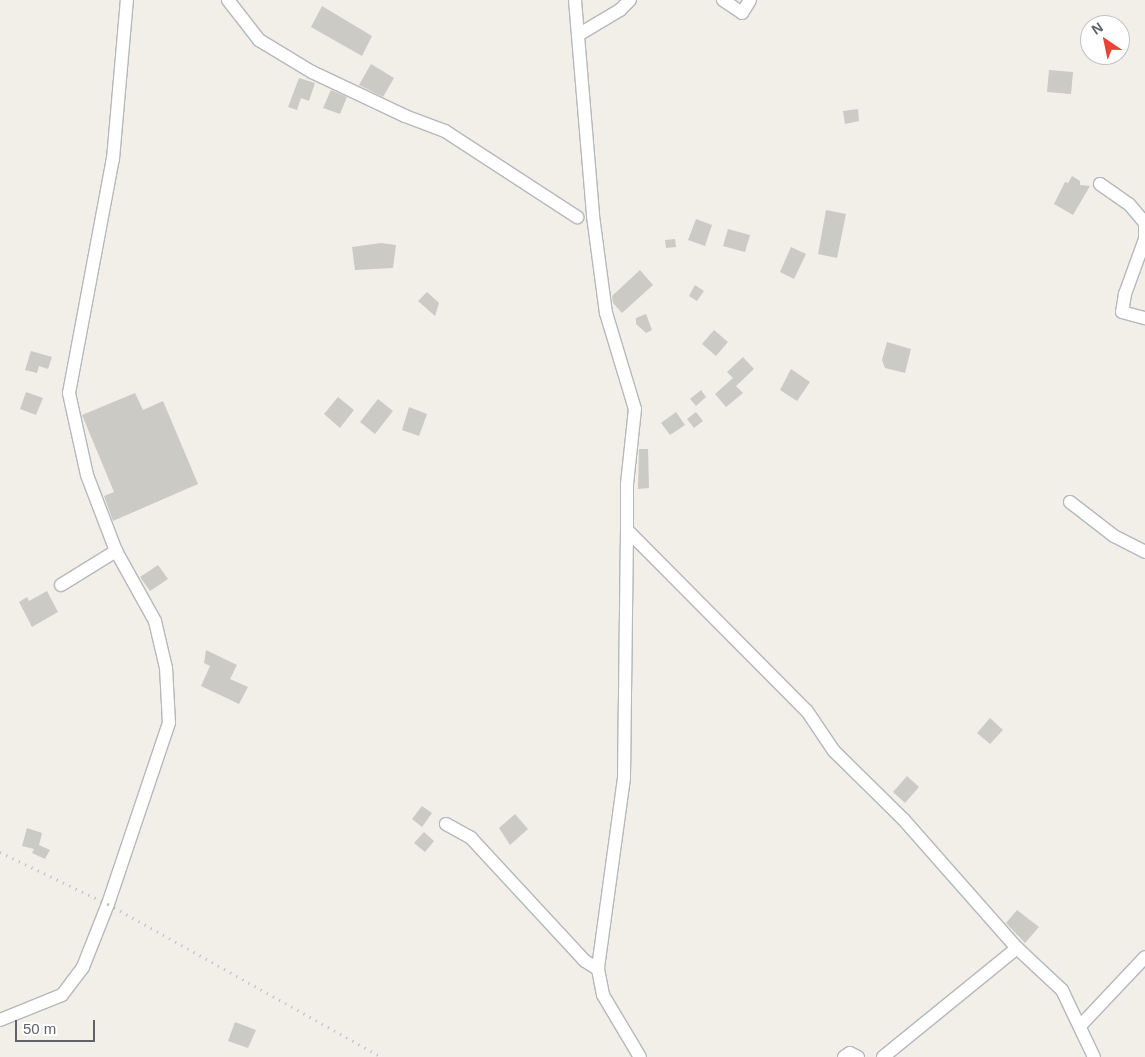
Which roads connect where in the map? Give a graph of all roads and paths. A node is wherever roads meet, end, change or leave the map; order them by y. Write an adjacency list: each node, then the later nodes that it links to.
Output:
1 (127, 0): 13 (street)
2 (228, 0): 9 (street)
3 (575, 0): 7 (street)
4 (630, 0): 7 (street)
5 (723, 0): 6 (street)
6 (750, 0)
7 (578, 35): 12 (street)
8 (1100, 184): 10 (street)
9 (577, 217)
10 (1145, 318)
11 (1070, 502): 14 (street)
12 (627, 530): 17 (street); 19 (street)
13 (116, 551): 15 (street); 20 (street)
14 (1145, 552)
15 (61, 585)
16 (446, 824): 19 (street)
17 (1017, 948): 21 (street); 25 (street)
18 (1145, 957): 21 (street)
19 (598, 969): 22 (street)
20 (0, 1020)
21 (1081, 1025): 26 (street)
22 (640, 1057)
23 (844, 1057): 24 (street)
24 (858, 1057)
25 (883, 1057)
26 (1094, 1057)

